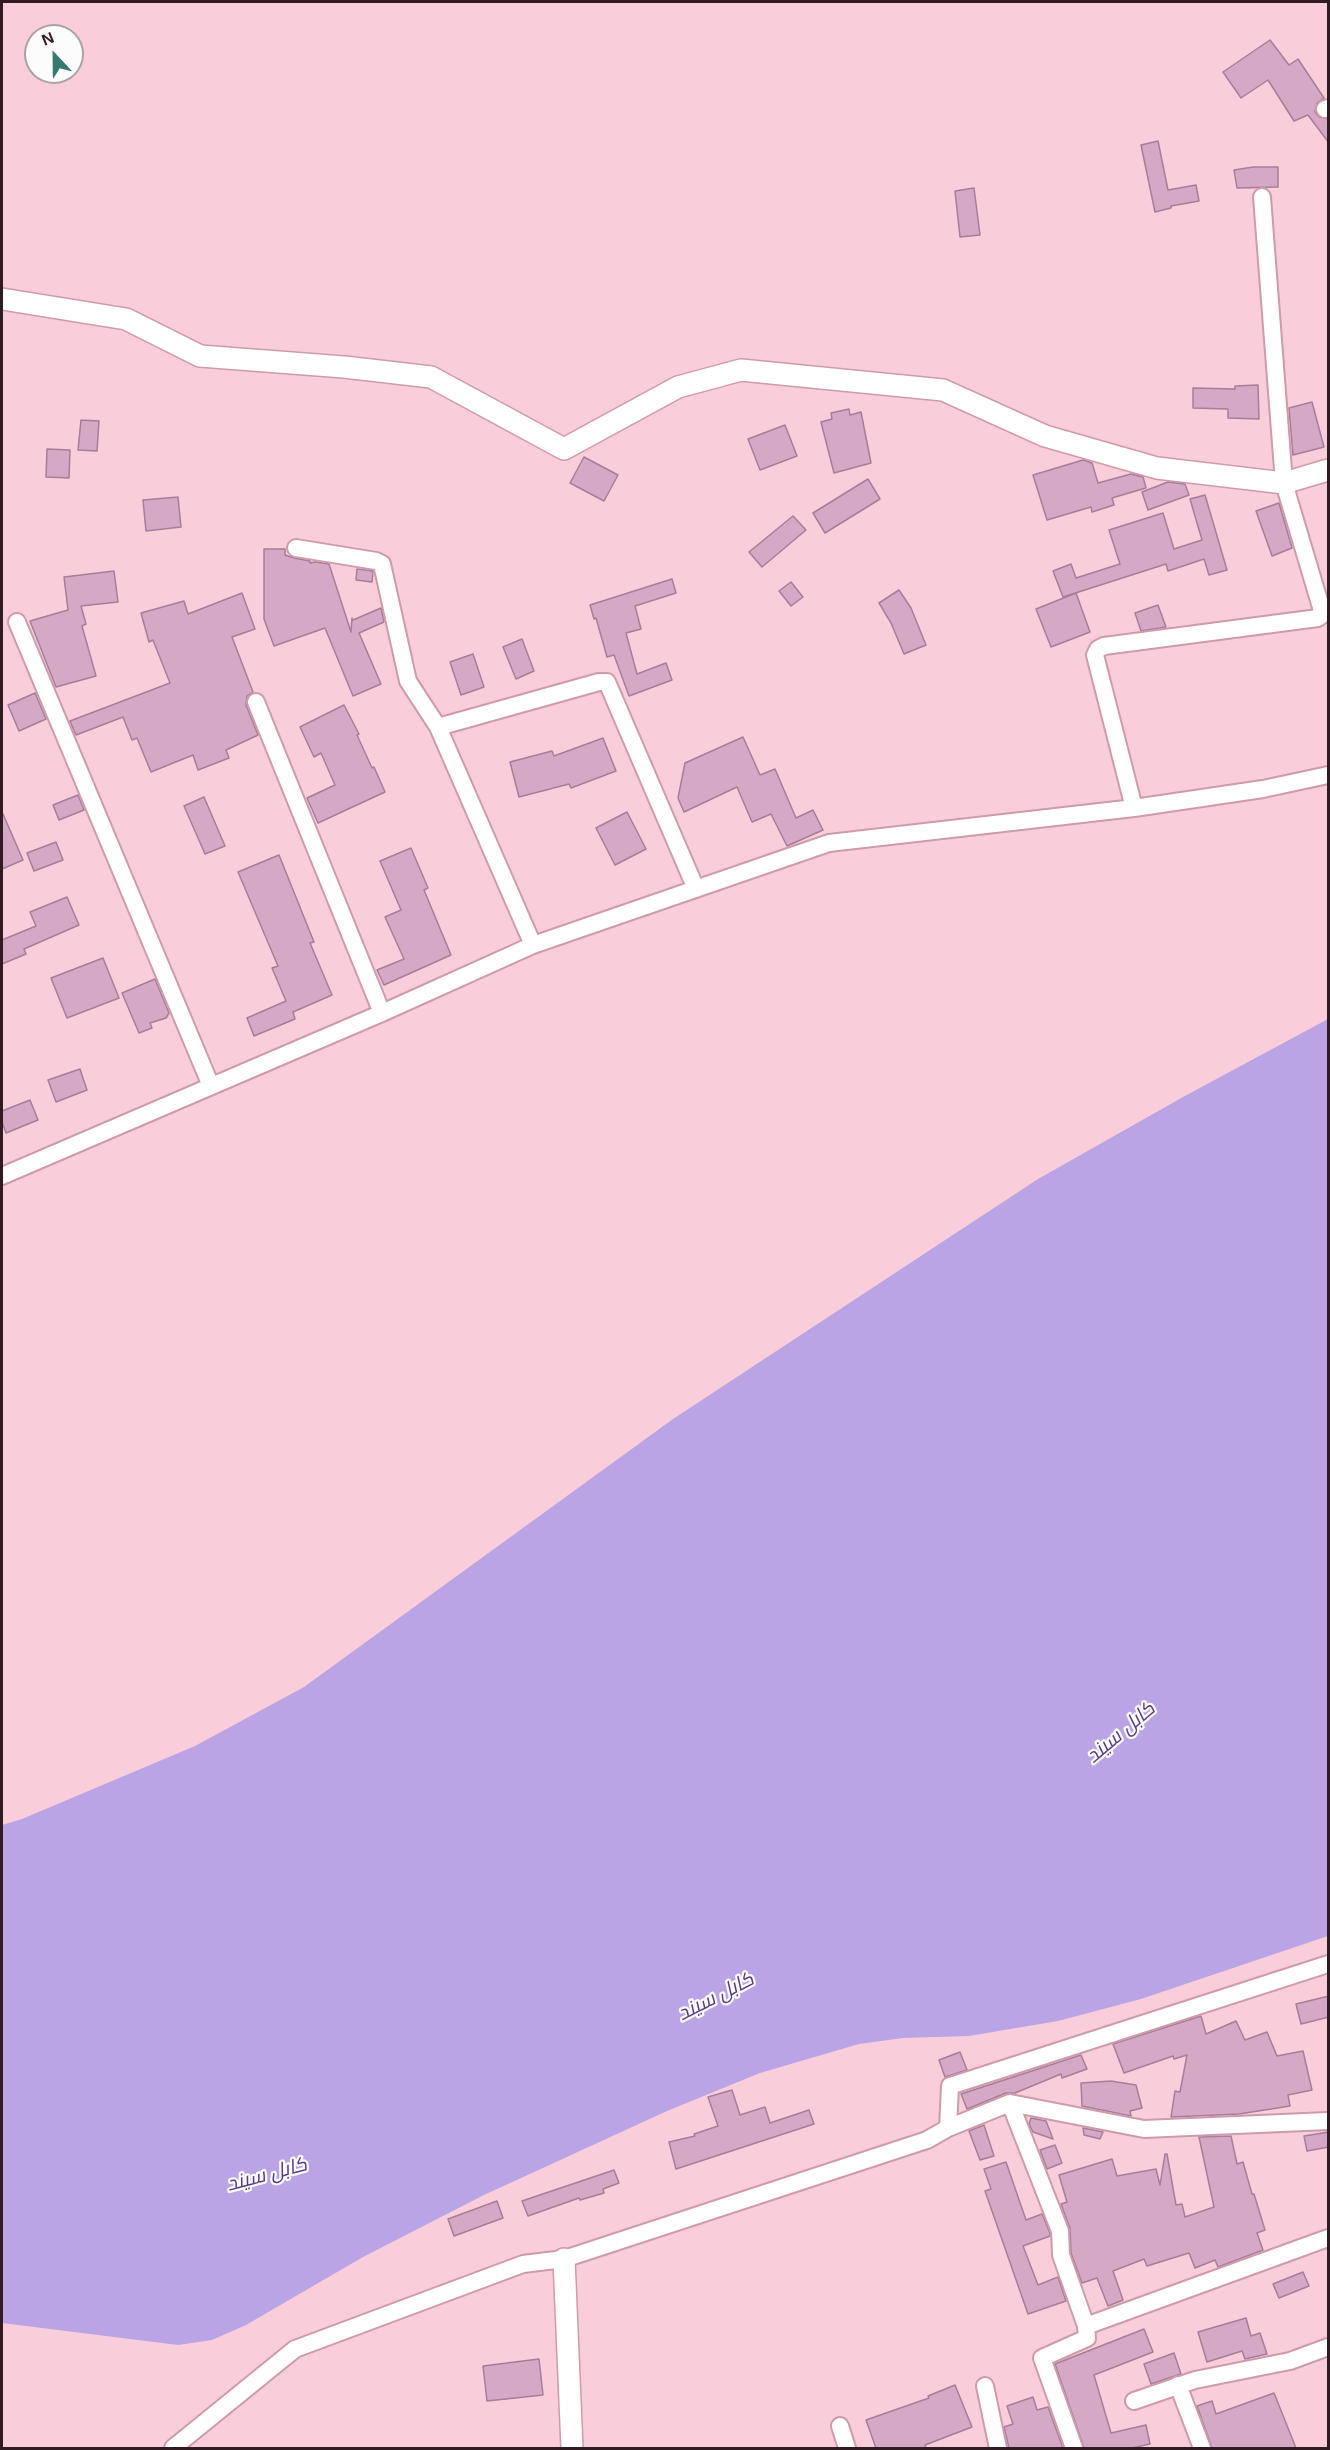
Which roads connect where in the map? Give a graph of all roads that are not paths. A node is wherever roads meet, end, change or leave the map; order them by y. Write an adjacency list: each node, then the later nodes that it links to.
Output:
1 (1262, 197): 4 (street)
2 (2, 299): 4 (street)
3 (1329, 471): 4 (street)
4 (1284, 483): 10 (street)
5 (296, 548): 8 (street)
6 (17, 622): 14 (street)
7 (256, 702): 13 (street)
8 (438, 727): 11 (street); 12 (street)
9 (1329, 775): 10 (street)
10 (1134, 808): 11 (street)
11 (696, 889): 12 (street)
12 (533, 945): 13 (street)
13 (382, 1013): 14 (street)
14 (211, 1086): 15 (street)
15 (2, 1176)
16 (1329, 1964): 19 (street)
17 (1010, 2103): 18 (street); 19 (street); 22 (street)
18 (1329, 2121)
19 (948, 2128): 21 (street)
20 (1329, 2238): 22 (street)
21 (564, 2259): 28 (street); 29 (street)
22 (1086, 2326): 32 (street)
23 (1329, 2347): 24 (street)
24 (1178, 2385): 26 (street); 33 (street)
25 (985, 2386): 31 (street)
26 (1134, 2401)
27 (840, 2426): 30 (street)
28 (173, 2448)
29 (572, 2448)
30 (847, 2448)
31 (998, 2448)
32 (1074, 2448)
33 (1202, 2448)

